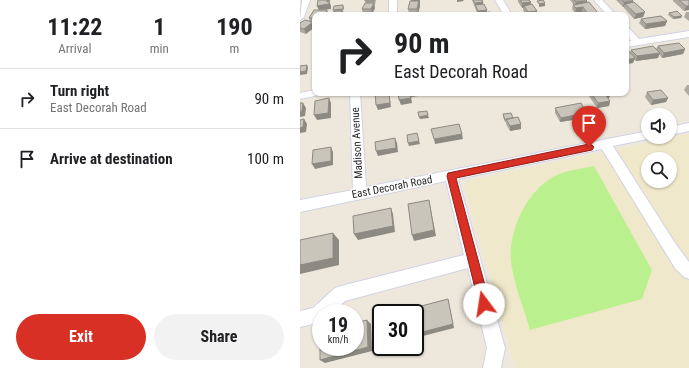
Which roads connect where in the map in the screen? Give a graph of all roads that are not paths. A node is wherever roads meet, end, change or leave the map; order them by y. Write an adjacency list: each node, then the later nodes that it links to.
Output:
1 (306, 0): 8 (street)
2 (393, 0): 5 (street)
3 (499, 0): 6 (street)
4 (598, 0): 7 (street)
5 (393, 12)
6 (506, 12)
7 (609, 12)
8 (300, 17)
9 (629, 33): 11 (street)
10 (689, 34): 11 (street)
11 (637, 42): 12 (street)
12 (629, 43)
13 (312, 94): 14 (street)
14 (300, 96)
15 (355, 96): 21 (street, Madison Avenue)
16 (689, 127): 17 (street)
17 (677, 130)
18 (641, 136): 19 (street, East Decorah Road)
19 (605, 144): 20 (street, East Decorah Road); 24 (street)
20 (451, 176): 21 (street, East Decorah Road); 23 (street)
21 (360, 193): 22 (street, East Decorah Road)
22 (300, 206)
23 (473, 260): 25 (street); 26 (street)
24 (689, 272)
25 (300, 319)
26 (492, 368)

